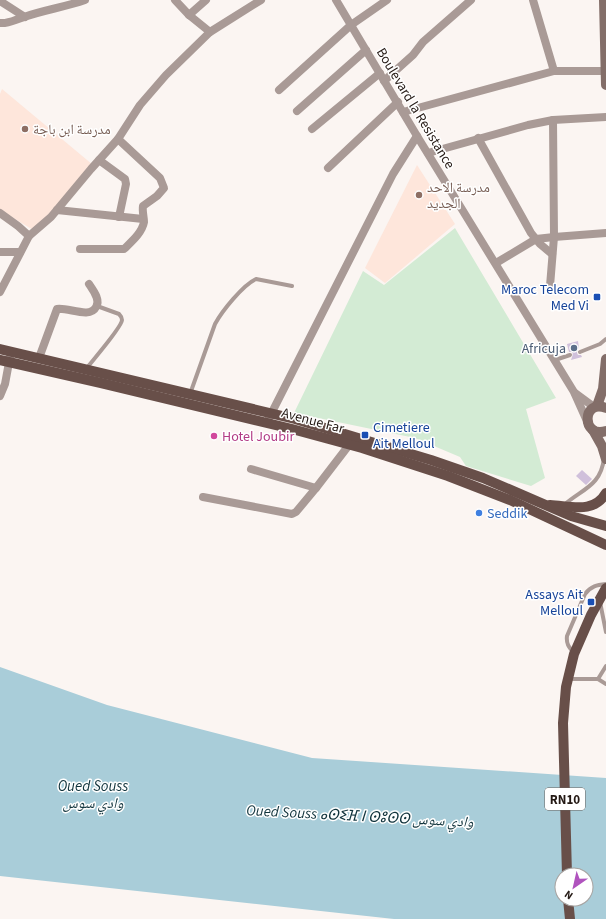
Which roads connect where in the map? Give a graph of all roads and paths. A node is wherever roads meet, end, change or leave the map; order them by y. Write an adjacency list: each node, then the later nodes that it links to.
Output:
1 (0, 0): 14 (street)
2 (57, 0): 12 (street)
3 (86, 0): 12 (street)
4 (175, 0): 13 (street)
5 (206, 0): 13 (street)
6 (260, 0): 17 (street)
7 (336, 0): 16 (street, Boulevard la Resistance)
8 (387, 0): 16 (street)
9 (470, 0): 22 (street)
10 (532, 0): 20 (street)
11 (604, 0): 18 (main road)
12 (67, 6): 14 (street)
13 (189, 15): 17 (street)
14 (24, 16): 15 (street)
15 (0, 23)
16 (351, 25): 19 (street, Boulevard la Resistance); 24 (street)
17 (210, 32): 33 (street)
18 (605, 44): 21 (main road)
19 (366, 50): 22 (street, Boulevard la Resistance); 26 (street)
20 (554, 71): 21 (street); 27 (street)
21 (606, 71): 23 (main road)
22 (382, 77): 25 (street, Boulevard la Resistance); 30 (street)
23 (606, 85)
24 (279, 90)
25 (398, 102): 27 (street, Boulevard la Resistance); 36 (street)
26 (296, 111)
27 (403, 112): 31 (street, Boulevard la Resistance)
28 (606, 117): 29 (street)
29 (553, 120): 32 (street); 43 (street)
30 (312, 129)
31 (418, 136): 34 (street, Boulevard la Resistance); 68 (street)
32 (478, 138): 34 (street); 44 (street)
33 (118, 139): 35 (street); 40 (street)
34 (428, 153): 49 (street, Boulevard la Resistance)
35 (99, 160): 37 (street); 39 (street)
36 (328, 168)
37 (57, 210): 39 (street); 42 (street)
38 (0, 213): 42 (street)
39 (120, 217): 40 (street)
40 (143, 219): 45 (street)
41 (606, 233): 43 (street)
42 (29, 236): 47 (street)
43 (554, 237): 44 (street); 48 (street)
44 (536, 240): 48 (street); 49 (street)
45 (80, 249)
46 (0, 252): 47 (street)
47 (20, 252): 53 (street)
48 (552, 254): 52 (street)
49 (496, 263): 62 (street, Boulevard la Resistance)
50 (89, 284): 54 (street)
51 (292, 286): 65 (lane)
52 (550, 286)
53 (0, 292)
54 (97, 306): 60 (street); 63 (lane)
55 (606, 339): 57 (lane)
56 (0, 349): 59 (main road, Avenue Far)
57 (580, 352)
58 (570, 356): 62 (lane)
59 (6, 358): 60 (main road, Avenue Far); 66 (street); 70 (main road, Avenue Far)
60 (39, 358): 63 (main road, Avenue Far)
61 (606, 359): 67 (main road)
62 (554, 360): 64 (street, Boulevard la Resistance)
63 (85, 370): 65 (main road, Avenue Far)
64 (574, 392): 67 (street, Boulevard la Resistance); 69 (street, Boulevard la Resistance)
65 (190, 394): 68 (main road, Avenue Far)
66 (0, 396)
67 (599, 407): 69 (main road)
68 (271, 413): 70 (street); 79 (main road, Avenue Far)
69 (587, 420): 71 (main road)
70 (266, 423): 73 (main road, Avenue Far)
71 (593, 430): 72 (main road); 74 (main road)
72 (606, 430)
73 (349, 445): 76 (street); 82 (main road, Avenue Far)
74 (605, 456): 80 (lane)
75 (251, 468): 76 (street)
76 (316, 488): 78 (street)
77 (606, 493): 80 (main road)
78 (203, 497)
79 (546, 505): 80 (main road); 81 (main road, Avenue Far)
80 (564, 506)
81 (606, 526)
82 (606, 545)
83 (606, 584): 87 (lane)
84 (606, 588): 85 (main road, RN10)
85 (600, 599): 86 (lane); 87 (main road, RN10)
86 (606, 632)
87 (574, 654): 90 (main road, RN10)
88 (606, 666): 89 (lane)
89 (598, 678): 90 (lane); 91 (lane)
90 (568, 679): 92 (main road, RN10)
91 (606, 684)
92 (567, 867)
93 (569, 907): 94 (main road)
94 (570, 919)

